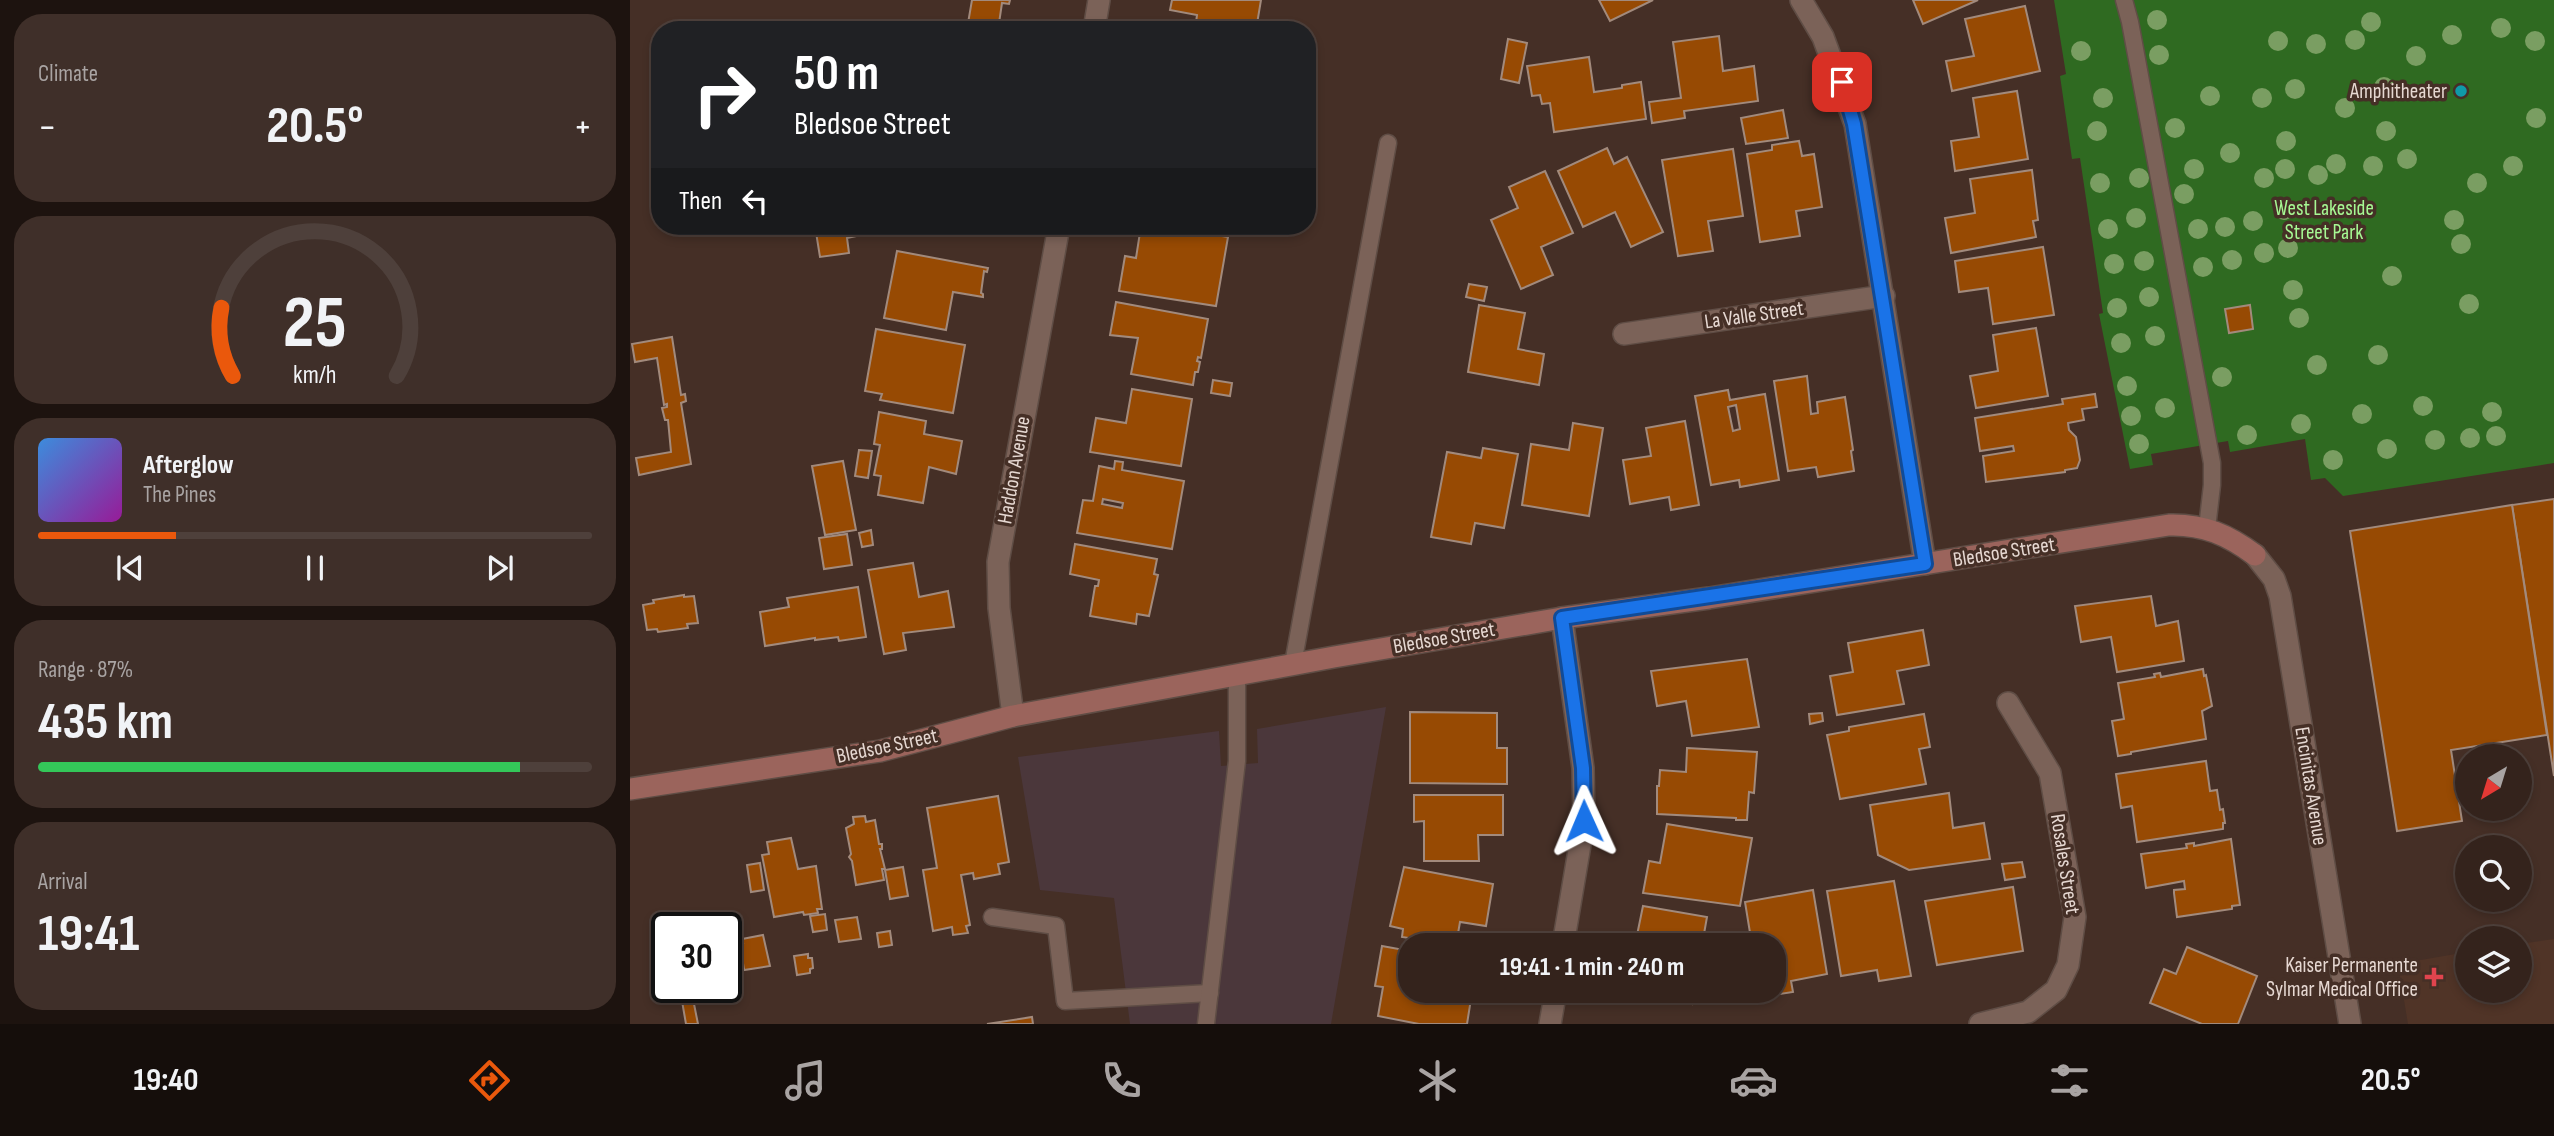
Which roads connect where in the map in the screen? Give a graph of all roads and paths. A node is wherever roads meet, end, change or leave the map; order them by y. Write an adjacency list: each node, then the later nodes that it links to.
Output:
1 (1099, 0): 4 (street)
2 (1801, 0): 7 (street)
3 (2124, 0): 9 (lane)
4 (1096, 21)
5 (1388, 143): 13 (lane)
6 (1057, 235): 16 (street, Haddon Avenue)
7 (1884, 296): 8 (street, La Valle Street); 11 (street)
8 (1624, 334)
9 (2207, 528): 10 (street, Bledsoe Street); 11 (street, Bledsoe Street)
10 (2255, 555): 25 (street, Encinitas Avenue)
11 (1925, 564): 12 (street, Bledsoe Street)
12 (1562, 618): 13 (street, Bledsoe Street); 19 (street)
13 (1293, 664): 14 (street, Bledsoe Street)
14 (1237, 675): 16 (street, Bledsoe Street); 20 (lane)
15 (2008, 703): 24 (street, Rosales Street)
16 (1013, 716): 17 (street, Bledsoe Street)
17 (630, 789)
18 (992, 917): 20 (lane)
19 (1565, 933)
20 (1210, 993): 22 (lane)
21 (1554, 1003): 23 (street)
22 (1206, 1024)
23 (1550, 1024)
24 (1980, 1024)
25 (2350, 1024)

